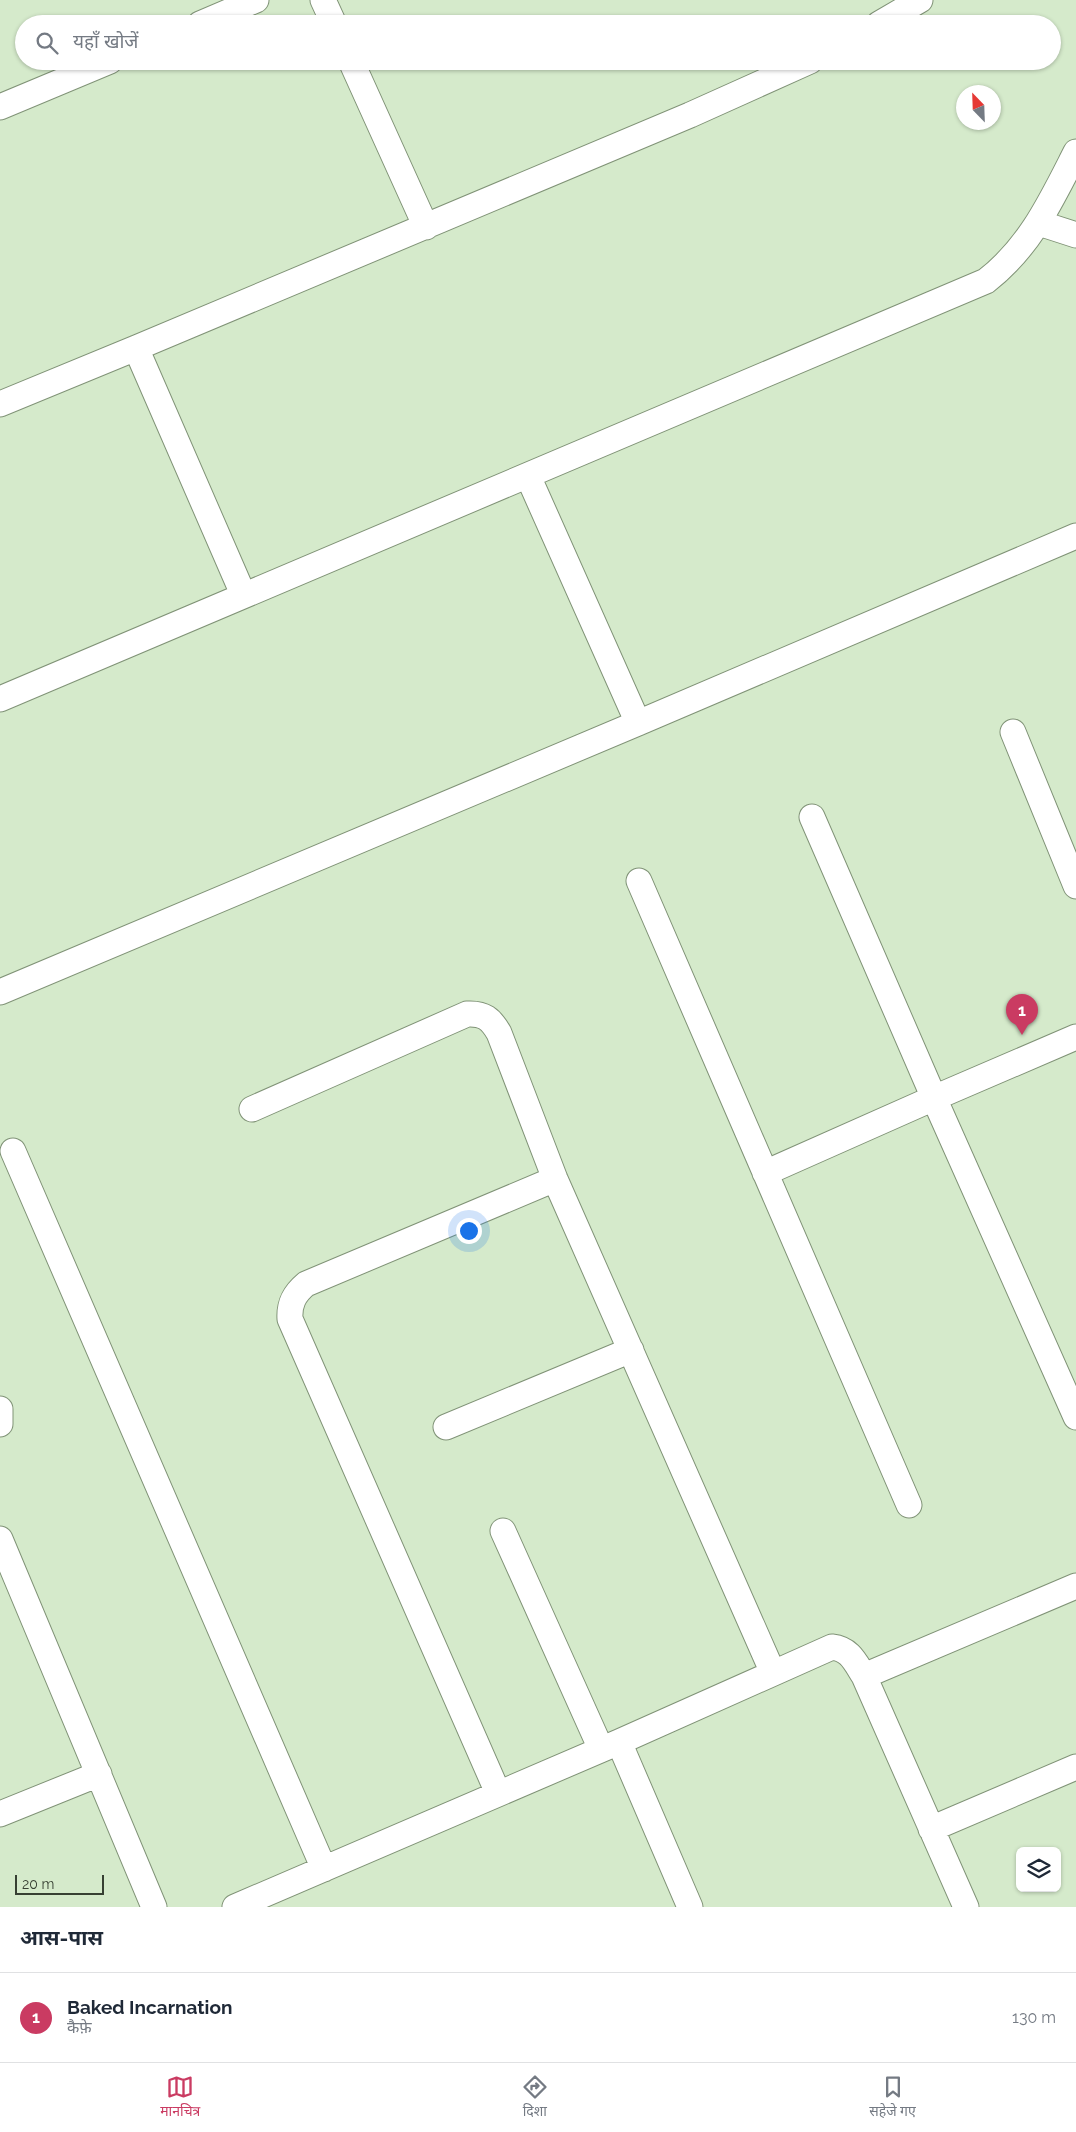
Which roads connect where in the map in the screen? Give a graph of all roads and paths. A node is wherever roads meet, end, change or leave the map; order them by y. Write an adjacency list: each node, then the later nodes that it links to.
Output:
1 (256, 0): 4 (street)
2 (323, 0): 5 (street)
3 (920, 0): 6 (street)
4 (221, 15)
5 (330, 15)
6 (894, 15)
7 (88, 70): 10 (street)
8 (355, 70): 13 (street)
9 (790, 70): 13 (street)
10 (0, 107)
11 (1076, 152): 12 (street)
12 (1039, 223): 14 (street); 17 (street)
13 (426, 227): 15 (street)
14 (1076, 235)
15 (136, 348): 16 (street); 19 (street)
16 (0, 404)
17 (528, 476): 19 (street); 21 (street)
18 (1076, 536): 21 (street)
19 (243, 594): 20 (street)
20 (0, 699)
21 (638, 723): 27 (street)
22 (1013, 732): 24 (street)
23 (812, 817): 29 (street)
24 (1066, 834): 26 (street)
25 (639, 881): 32 (street)
26 (1076, 886)
27 (0, 992)
28 (1076, 1037): 29 (street)
29 (934, 1098): 32 (street); 36 (street)
30 (252, 1109): 33 (street)
31 (13, 1151): 51 (street)
32 (765, 1173): 39 (street)
33 (555, 1179): 34 (street); 48 (street)
34 (630, 1350): 38 (street); 43 (street)
35 (0, 1409): 37 (street)
36 (1076, 1417)
37 (0, 1424)
38 (446, 1427)
39 (909, 1505)
40 (503, 1530): 45 (street)
41 (0, 1539): 47 (street)
42 (1076, 1586): 44 (street)
43 (773, 1673): 44 (street); 45 (street)
44 (864, 1676): 50 (street)
45 (610, 1746): 48 (street); 54 (street)
46 (1076, 1767): 50 (street)
47 (98, 1774): 49 (street); 52 (street)
48 (498, 1792): 51 (street)
49 (0, 1814)
50 (932, 1829): 55 (street)
51 (324, 1869): 53 (street)
52 (154, 1907)
53 (235, 1907)
54 (690, 1907)
55 (966, 1907)

